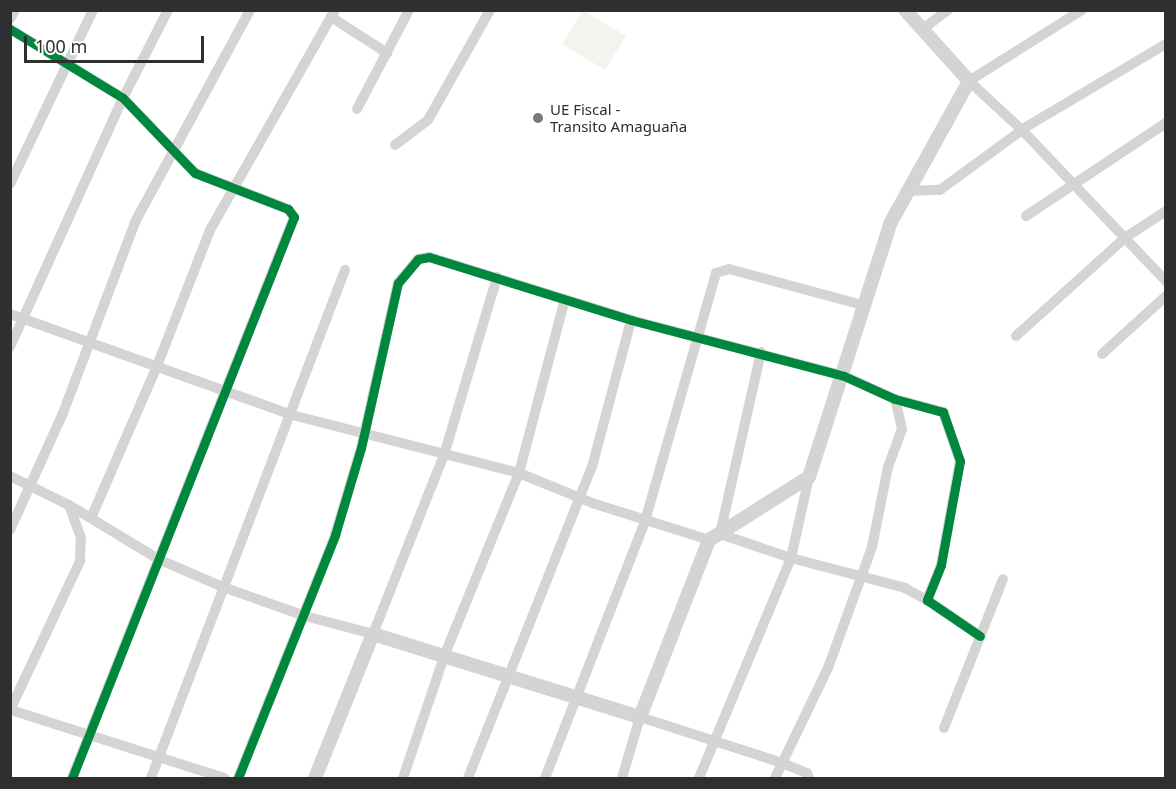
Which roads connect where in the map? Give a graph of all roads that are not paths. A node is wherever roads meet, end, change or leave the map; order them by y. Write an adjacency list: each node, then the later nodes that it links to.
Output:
1 (15, 10): 11 (street)
2 (93, 10): 16 (street)
3 (168, 10): 18 (street)
4 (250, 10): 23 (street)
5 (409, 10): 15 (street)
6 (490, 10): 22 (street)
7 (905, 10): 13 (street)
8 (948, 10): 13 (street)
9 (1082, 10): 17 (street)
10 (333, 14): 15 (street); 26 (street)
11 (10, 19)
12 (10, 28): 16 (street)
13 (924, 28): 17 (street)
14 (1166, 44): 21 (street)
15 (387, 53): 19 (street)
16 (68, 61): 18 (street); 25 (street)
17 (969, 81): 21 (street); 27 (street)
18 (123, 98): 23 (street); 38 (street)
19 (357, 109)
20 (1166, 123): 24 (street)
21 (1023, 130): 24 (street); 27 (street)
22 (395, 145)
23 (171, 151): 26 (street); 42 (street)
24 (1072, 182): 29 (street); 30 (street)
25 (10, 184)
26 (232, 186): 46 (street); 48 (street)
27 (906, 192): 36 (street)
28 (1166, 211): 30 (street)
29 (1026, 216)
30 (1126, 237): 33 (street); 40 (street)
31 (345, 270): 50 (street)
32 (497, 277): 35 (street); 51 (street); 52 (street)
33 (1166, 281)
34 (1166, 296): 45 (street)
35 (565, 299): 39 (street); 53 (street)
36 (866, 306): 41 (street); 47 (street)
37 (10, 314): 38 (street)
38 (21, 319): 42 (street); 43 (street)
39 (631, 320): 41 (street); 57 (street)
40 (1016, 336)
41 (699, 339): 44 (street); 60 (street)
42 (90, 340): 46 (street); 56 (street)
43 (10, 348)
44 (761, 352): 47 (street); 62 (street)
45 (1102, 354)
46 (157, 366): 48 (street); 59 (street)
47 (844, 376): 49 (street); 55 (street)
48 (225, 391): 50 (street); 64 (street)
49 (895, 399): 65 (street); 68 (street)
50 (292, 415): 51 (street); 67 (street)
51 (364, 435): 52 (street); 69 (street)
52 (444, 455): 53 (street); 70 (street)
53 (519, 473): 57 (street); 72 (street)
54 (10, 477): 56 (street)
55 (809, 477): 62 (street); 63 (street)
56 (30, 484): 58 (street); 61 (street)
57 (579, 498): 60 (street); 73 (street)
58 (69, 505): 59 (street); 75 (street)
59 (91, 518): 64 (street)
60 (645, 521): 62 (street); 74 (street)
61 (10, 530)
62 (715, 537): 63 (street); 76 (street)
63 (791, 558): 65 (street); 79 (street)
64 (158, 559): 67 (street); 78 (street)
65 (860, 575): 68 (street); 81 (street)
66 (1003, 579): 71 (street)
67 (223, 587): 69 (street); 80 (street)
68 (927, 600): 71 (street)
69 (305, 616): 70 (street); 85 (street)
70 (374, 634): 72 (street); 86 (street)
71 (980, 636): 77 (street)
72 (445, 654): 73 (street); 87 (street)
73 (508, 676): 74 (street); 88 (street)
74 (578, 701): 76 (street); 89 (street)
75 (11, 710): 78 (street)
76 (640, 717): 79 (street); 90 (street)
77 (944, 728)
78 (90, 734): 80 (street); 82 (street)
79 (712, 742): 81 (street); 91 (street)
80 (159, 757): 83 (street); 84 (street)
81 (782, 763): 92 (street); 93 (street)
82 (72, 778)
83 (150, 778)
84 (224, 778)
85 (238, 778)
86 (315, 778)
87 (403, 778)
88 (468, 778)
89 (545, 778)
90 (622, 778)
91 (699, 778)
92 (775, 778)
93 (809, 778)

